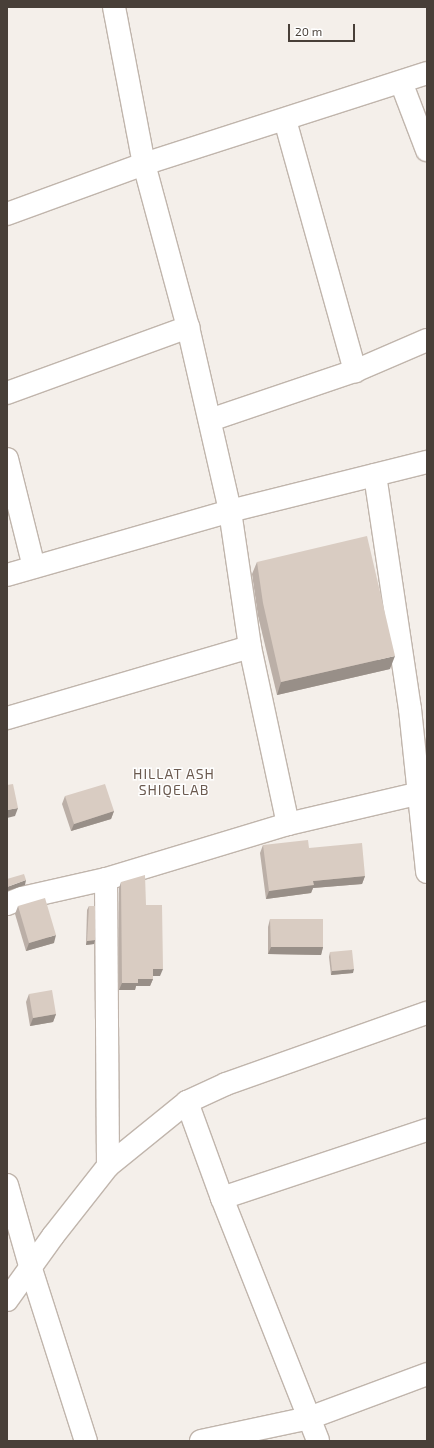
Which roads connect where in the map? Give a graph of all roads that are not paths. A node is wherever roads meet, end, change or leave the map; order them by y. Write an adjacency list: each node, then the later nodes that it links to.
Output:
1 (114, 7): 6 (street)
2 (427, 73): 3 (street)
3 (401, 82): 4 (street); 5 (street)
4 (285, 120): 6 (street); 10 (street)
5 (427, 150)
6 (144, 164): 7 (street); 8 (street)
7 (7, 214)
8 (188, 327): 11 (street); 12 (street)
9 (427, 340): 10 (street)
10 (355, 372): 12 (street)
11 (7, 393)
12 (210, 420): 16 (street)
13 (7, 459): 17 (street)
14 (427, 462): 15 (street)
15 (375, 475): 16 (street); 20 (street)
16 (230, 511): 17 (street); 19 (street)
17 (34, 567): 18 (street)
18 (7, 575)
19 (250, 647): 21 (street); 23 (street)
20 (419, 707): 22 (street)
21 (7, 718)
22 (420, 793): 23 (street); 24 (street)
23 (288, 824): 25 (street)
24 (427, 872)
25 (106, 879): 26 (street); 30 (street)
26 (7, 904)
27 (427, 1013): 28 (street)
28 (187, 1102): 30 (street); 32 (street)
29 (427, 1130): 32 (street)
30 (108, 1166): 33 (street)
31 (7, 1185): 33 (street)
32 (222, 1198): 36 (street)
33 (30, 1269): 34 (street); 37 (street)
34 (7, 1300)
35 (427, 1374): 36 (street)
36 (310, 1418): 38 (street); 39 (street)
37 (86, 1441)
38 (201, 1441)
39 (318, 1441)

